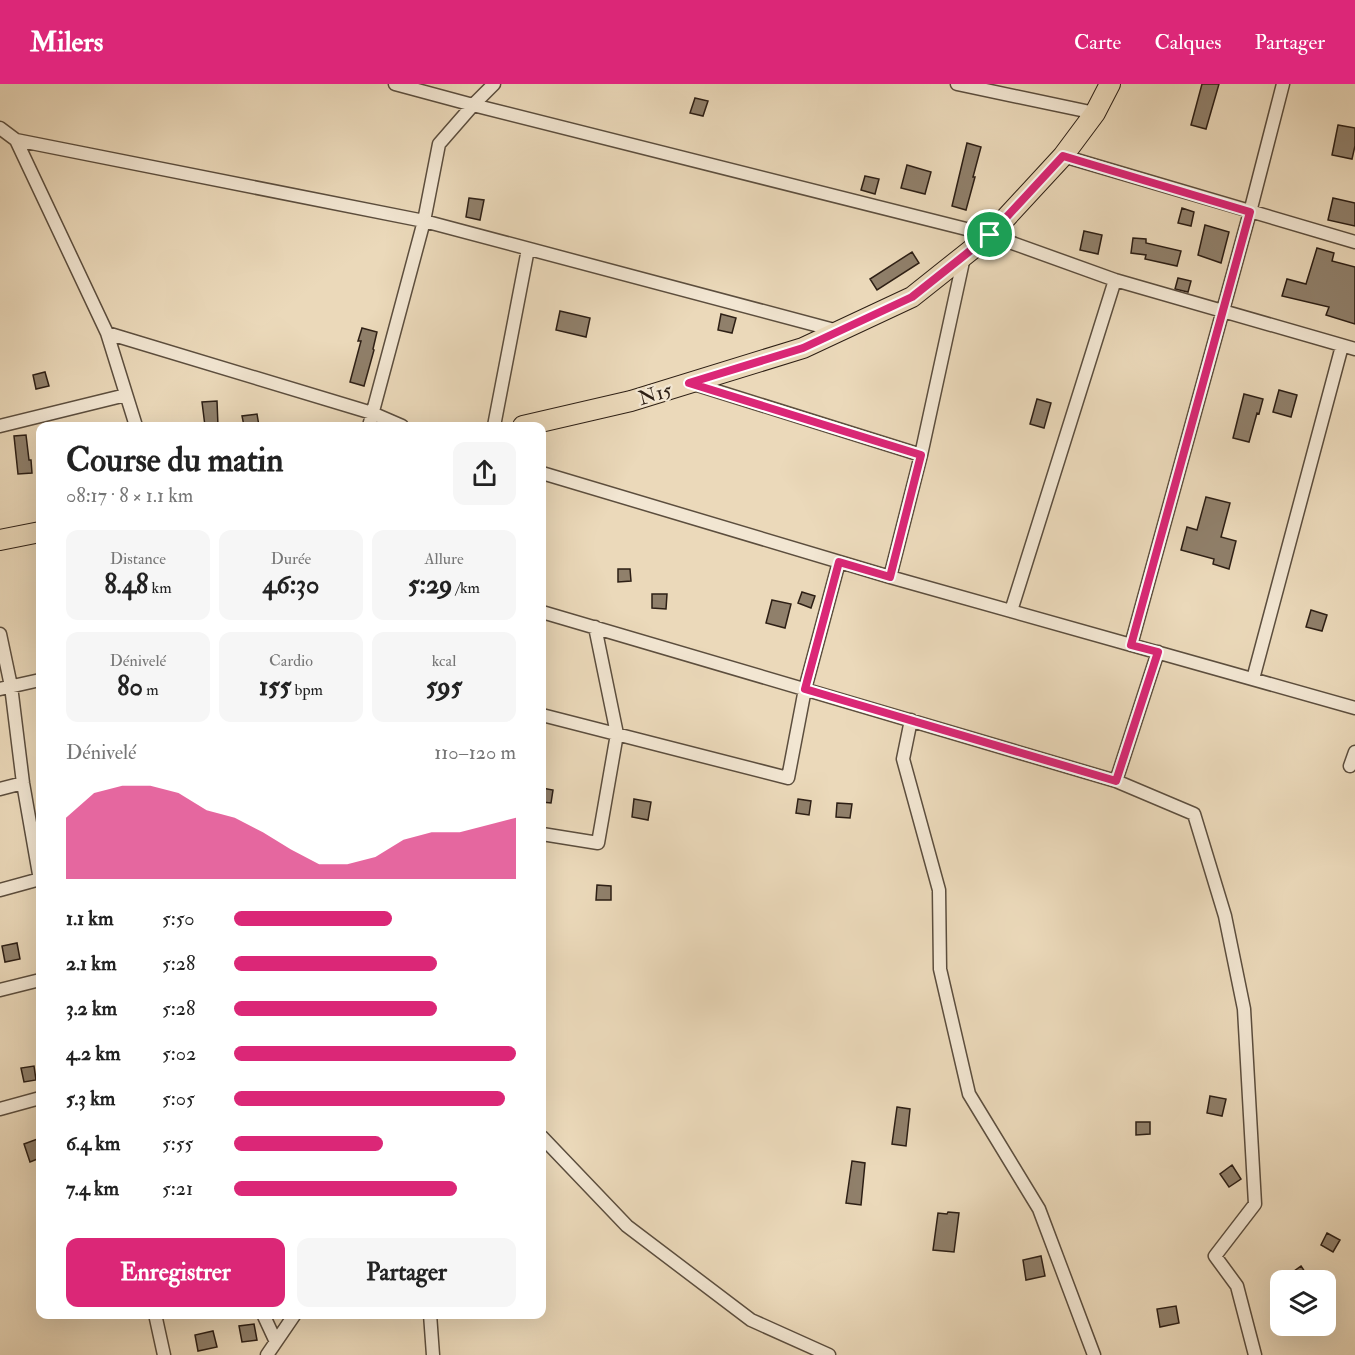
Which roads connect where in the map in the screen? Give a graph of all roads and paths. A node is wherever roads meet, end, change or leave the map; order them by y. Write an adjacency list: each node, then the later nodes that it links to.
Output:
1 (395, 84): 6 (street)
2 (494, 84): 6 (street)
3 (1110, 84): 7 (main road, N15)
4 (1283, 84): 11 (street)
5 (963, 85): 7 (street)
6 (472, 105): 12 (street); 13 (street)
7 (1095, 113): 10 (main road, N15)
8 (0, 128): 9 (street)
9 (16, 140): 12 (street); 20 (street)
10 (1063, 156): 11 (street); 13 (main road, N15)
11 (1250, 212): 14 (street); 18 (street)
12 (424, 221): 15 (street); 25 (street)
13 (990, 235): 16 (main road, N15); 17 (street)
14 (1355, 242)
15 (528, 249): 19 (street); 29 (street)
16 (964, 257): 19 (main road, N15); 32 (street)
17 (1115, 280): 18 (street); 38 (street)
18 (1223, 311): 21 (street); 42 (street)
19 (838, 331): 23 (main road, N15)
20 (107, 333): 24 (street); 25 (street)
21 (1342, 346): 22 (street); 44 (street)
22 (1355, 349)
23 (689, 383): 30 (main road, N15); 32 (street)
24 (126, 395): 26 (street); 31 (street)
25 (372, 413): 27 (street); 28 (street)
26 (135, 422)
27 (370, 422)
28 (393, 422)
29 (495, 422)
30 (540, 422)
31 (0, 426)
32 (921, 455): 37 (street)
33 (546, 474): 36 (street)
34 (36, 532): 35 (main road)
35 (0, 540)
36 (839, 562): 37 (street); 47 (street)
37 (890, 577): 38 (street)
38 (1011, 611): 42 (street)
39 (546, 613): 40 (street)
40 (594, 627): 47 (street); 51 (street)
41 (0, 634): 46 (street)
42 (1131, 645): 43 (street)
43 (1158, 652): 44 (street); 54 (street)
44 (1254, 679): 48 (street)
45 (36, 681): 46 (street)
46 (6, 687): 55 (street)
47 (805, 689): 50 (street); 51 (street)
48 (1355, 708)
49 (546, 716): 51 (street)
50 (911, 720): 54 (street); 75 (street)
51 (617, 734): 57 (street)
52 (1355, 752): 53 (street)
53 (1350, 766)
54 (1116, 781): 76 (street)
55 (23, 783): 56 (street); 58 (street)
56 (0, 789)
57 (546, 835)
58 (36, 857)
59 (36, 881): 60 (street)
60 (0, 890)
61 (36, 981): 62 (street)
62 (0, 990)
63 (36, 1099): 64 (street)
64 (0, 1109)
65 (546, 1141): 74 (street)
66 (156, 1319): 71 (street)
67 (265, 1319): 70 (street)
68 (292, 1319): 70 (street)
69 (430, 1319): 73 (street)
70 (276, 1342): 72 (street)
71 (164, 1355)
72 (267, 1355)
73 (433, 1355)
74 (829, 1355)
75 (1094, 1355)
76 (1255, 1355)

